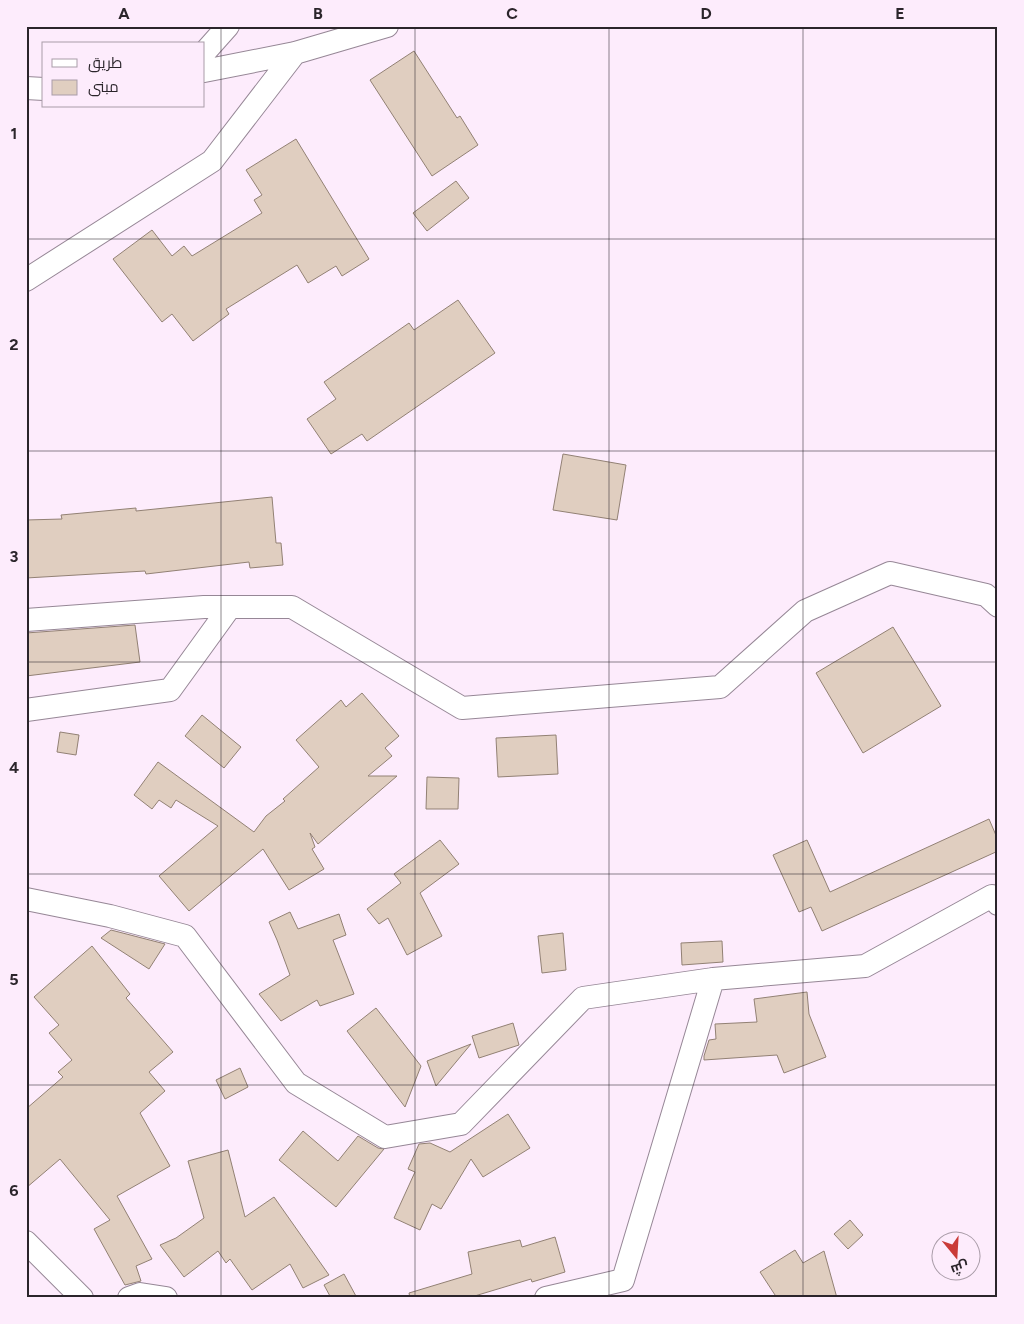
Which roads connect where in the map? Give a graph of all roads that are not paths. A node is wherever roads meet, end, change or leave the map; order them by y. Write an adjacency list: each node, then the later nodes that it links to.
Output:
1 (228, 26): 3 (street)
2 (387, 26): 4 (street)
3 (205, 52)
4 (295, 53): 5 (street); 8 (street)
5 (205, 71)
6 (26, 88): 7 (street)
7 (42, 90)
8 (26, 280)
9 (998, 606): 10 (street)
10 (230, 607): 11 (street); 12 (street)
11 (26, 620)
12 (26, 710)
13 (26, 899): 15 (street)
14 (998, 904): 15 (street)
15 (713, 979): 20 (street)
16 (26, 1242): 17 (street)
17 (82, 1298)
18 (129, 1298): 19 (street)
19 (166, 1298)
20 (546, 1298)

